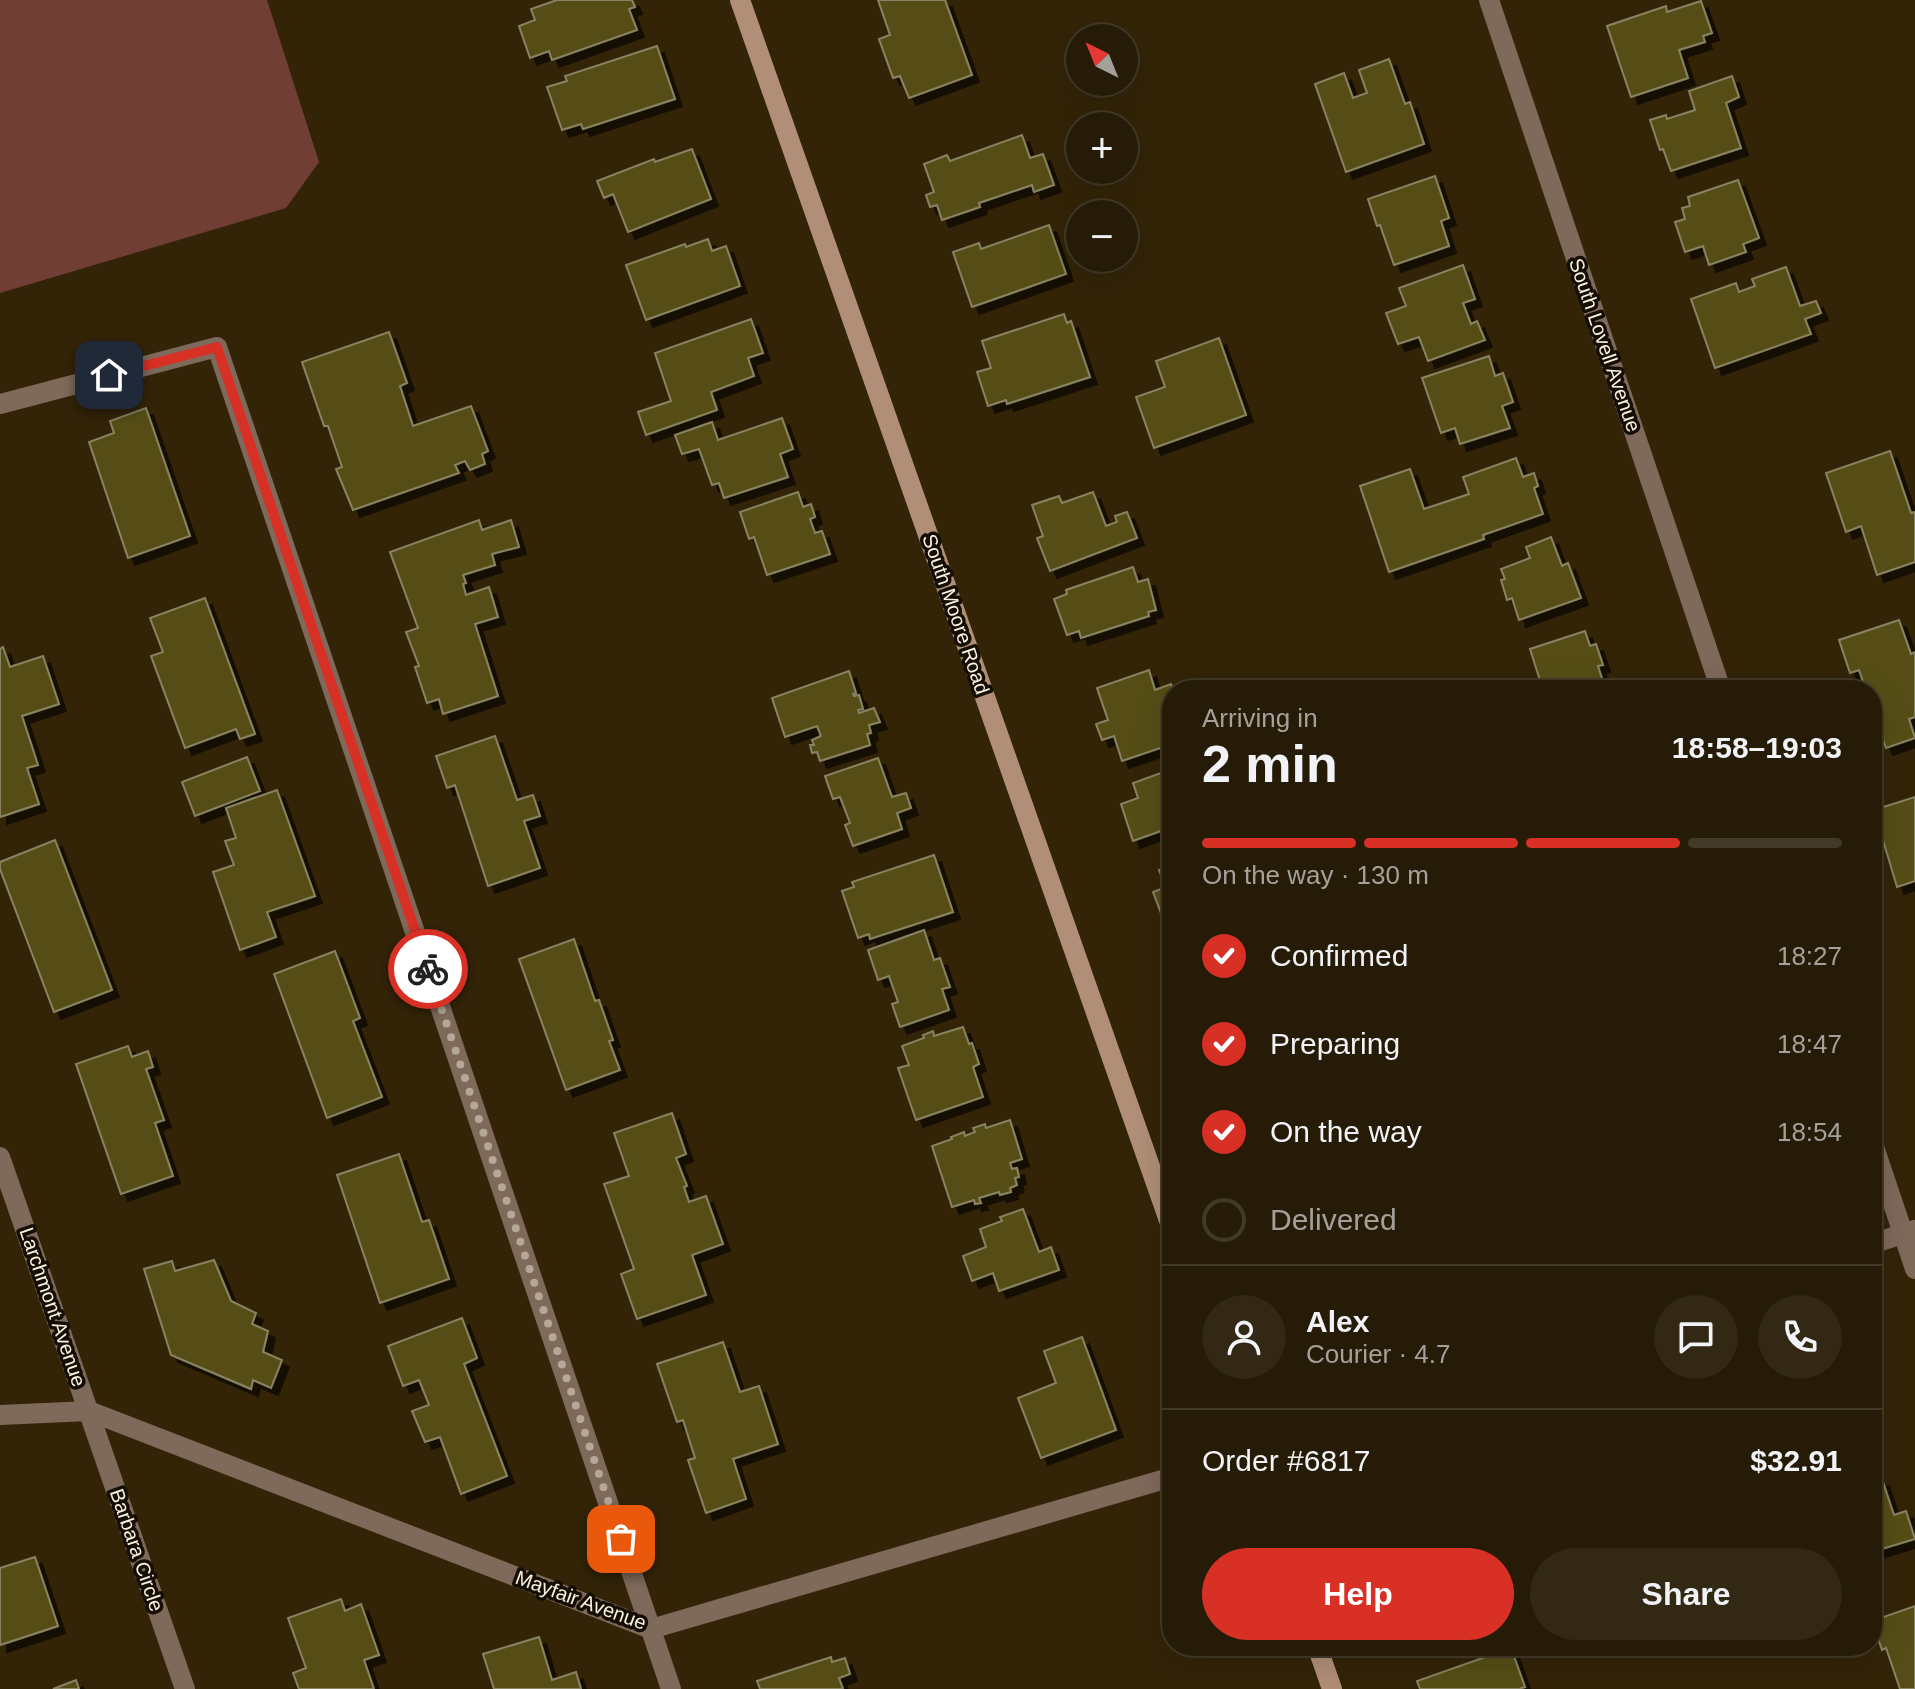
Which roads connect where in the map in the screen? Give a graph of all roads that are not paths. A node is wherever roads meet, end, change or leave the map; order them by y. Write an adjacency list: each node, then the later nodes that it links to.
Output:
1 (740, 0): 7 (main road, South Moore Road)
2 (1489, 0): 4 (street, South Lovell Avenue)
3 (0, 404): 14 (street)
4 (1718, 680)
5 (0, 1157): 11 (street, Larchmont Avenue)
6 (1882, 1165): 8 (street)
7 (1162, 1201)
8 (1909, 1231): 9 (street); 10 (street)
9 (1882, 1240)
10 (1915, 1269)
11 (89, 1411): 12 (street, Mayfair Avenue); 14 (street, Mayfair Avenue); 16 (street, Barbara Circle)
12 (0, 1415)
13 (1162, 1480): 14 (street, Mayfair Avenue)
14 (651, 1629): 17 (street)
15 (1320, 1656): 18 (main road)
16 (185, 1689)
17 (671, 1689)
18 (1332, 1689)

